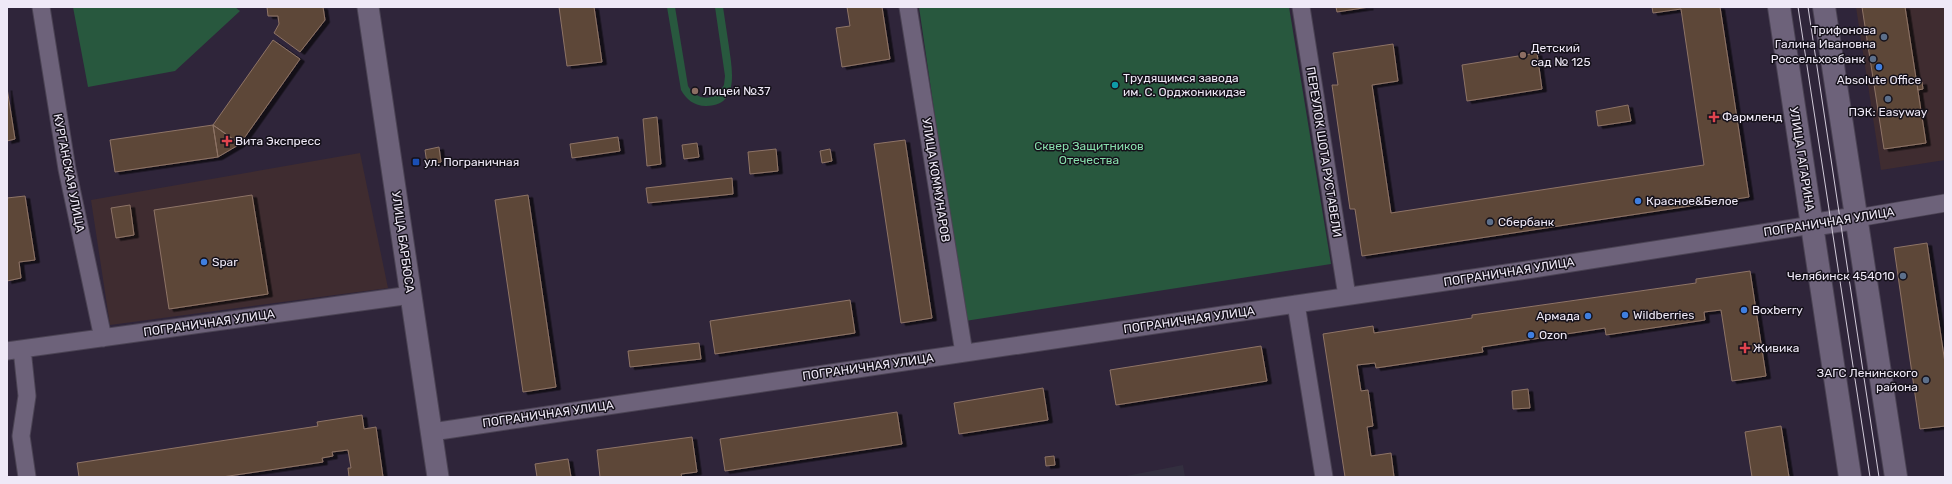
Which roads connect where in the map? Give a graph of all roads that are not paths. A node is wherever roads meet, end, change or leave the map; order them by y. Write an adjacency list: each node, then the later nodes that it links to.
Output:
1 (41, 7): 13 (street, КУРГАНСКАЯ УЛИЦА)
2 (368, 7): 10 (street, УЛИЦА БАРБЮСА)
3 (908, 7): 15 (street, УЛИЦА КОММУНАРОВ)
4 (1301, 7): 11 (street, ПЕРЕУЛОК ШОТА РУСТАВЕЛИ)
5 (1779, 7): 9 (main road, УЛИЦА ГАГАРИНА)
6 (1824, 7): 8 (main road)
7 (1945, 203): 8 (street, ПОГРАНИЧНАЯ УЛИЦА)
8 (1857, 218): 9 (main road, ПОГРАНИЧНАЯ УЛИЦА); 21 (main road)
9 (1812, 224): 11 (street, ПОГРАНИЧНАЯ УЛИЦА); 20 (main road, УЛИЦА ГАГАРИНА)
10 (411, 295): 13 (street, ПОГРАНИЧНАЯ УЛИЦА); 16 (street, УЛИЦА БАРБЮСА)
11 (1347, 296): 12 (street, ПОГРАНИЧНАЯ УЛИЦА)
12 (1296, 304): 15 (street, ПОГРАНИЧНАЯ УЛИЦА); 19 (street)
13 (103, 338): 14 (street, ПОГРАНИЧНАЯ УЛИЦА)
14 (15, 350): 17 (street)
15 (964, 353): 16 (street, ПОГРАНИЧНАЯ УЛИЦА)
16 (432, 432): 18 (street, УЛИЦА БАРБЮСА)
17 (27, 477)
18 (438, 477)
19 (1324, 477)
20 (1850, 477)
21 (1896, 477)

